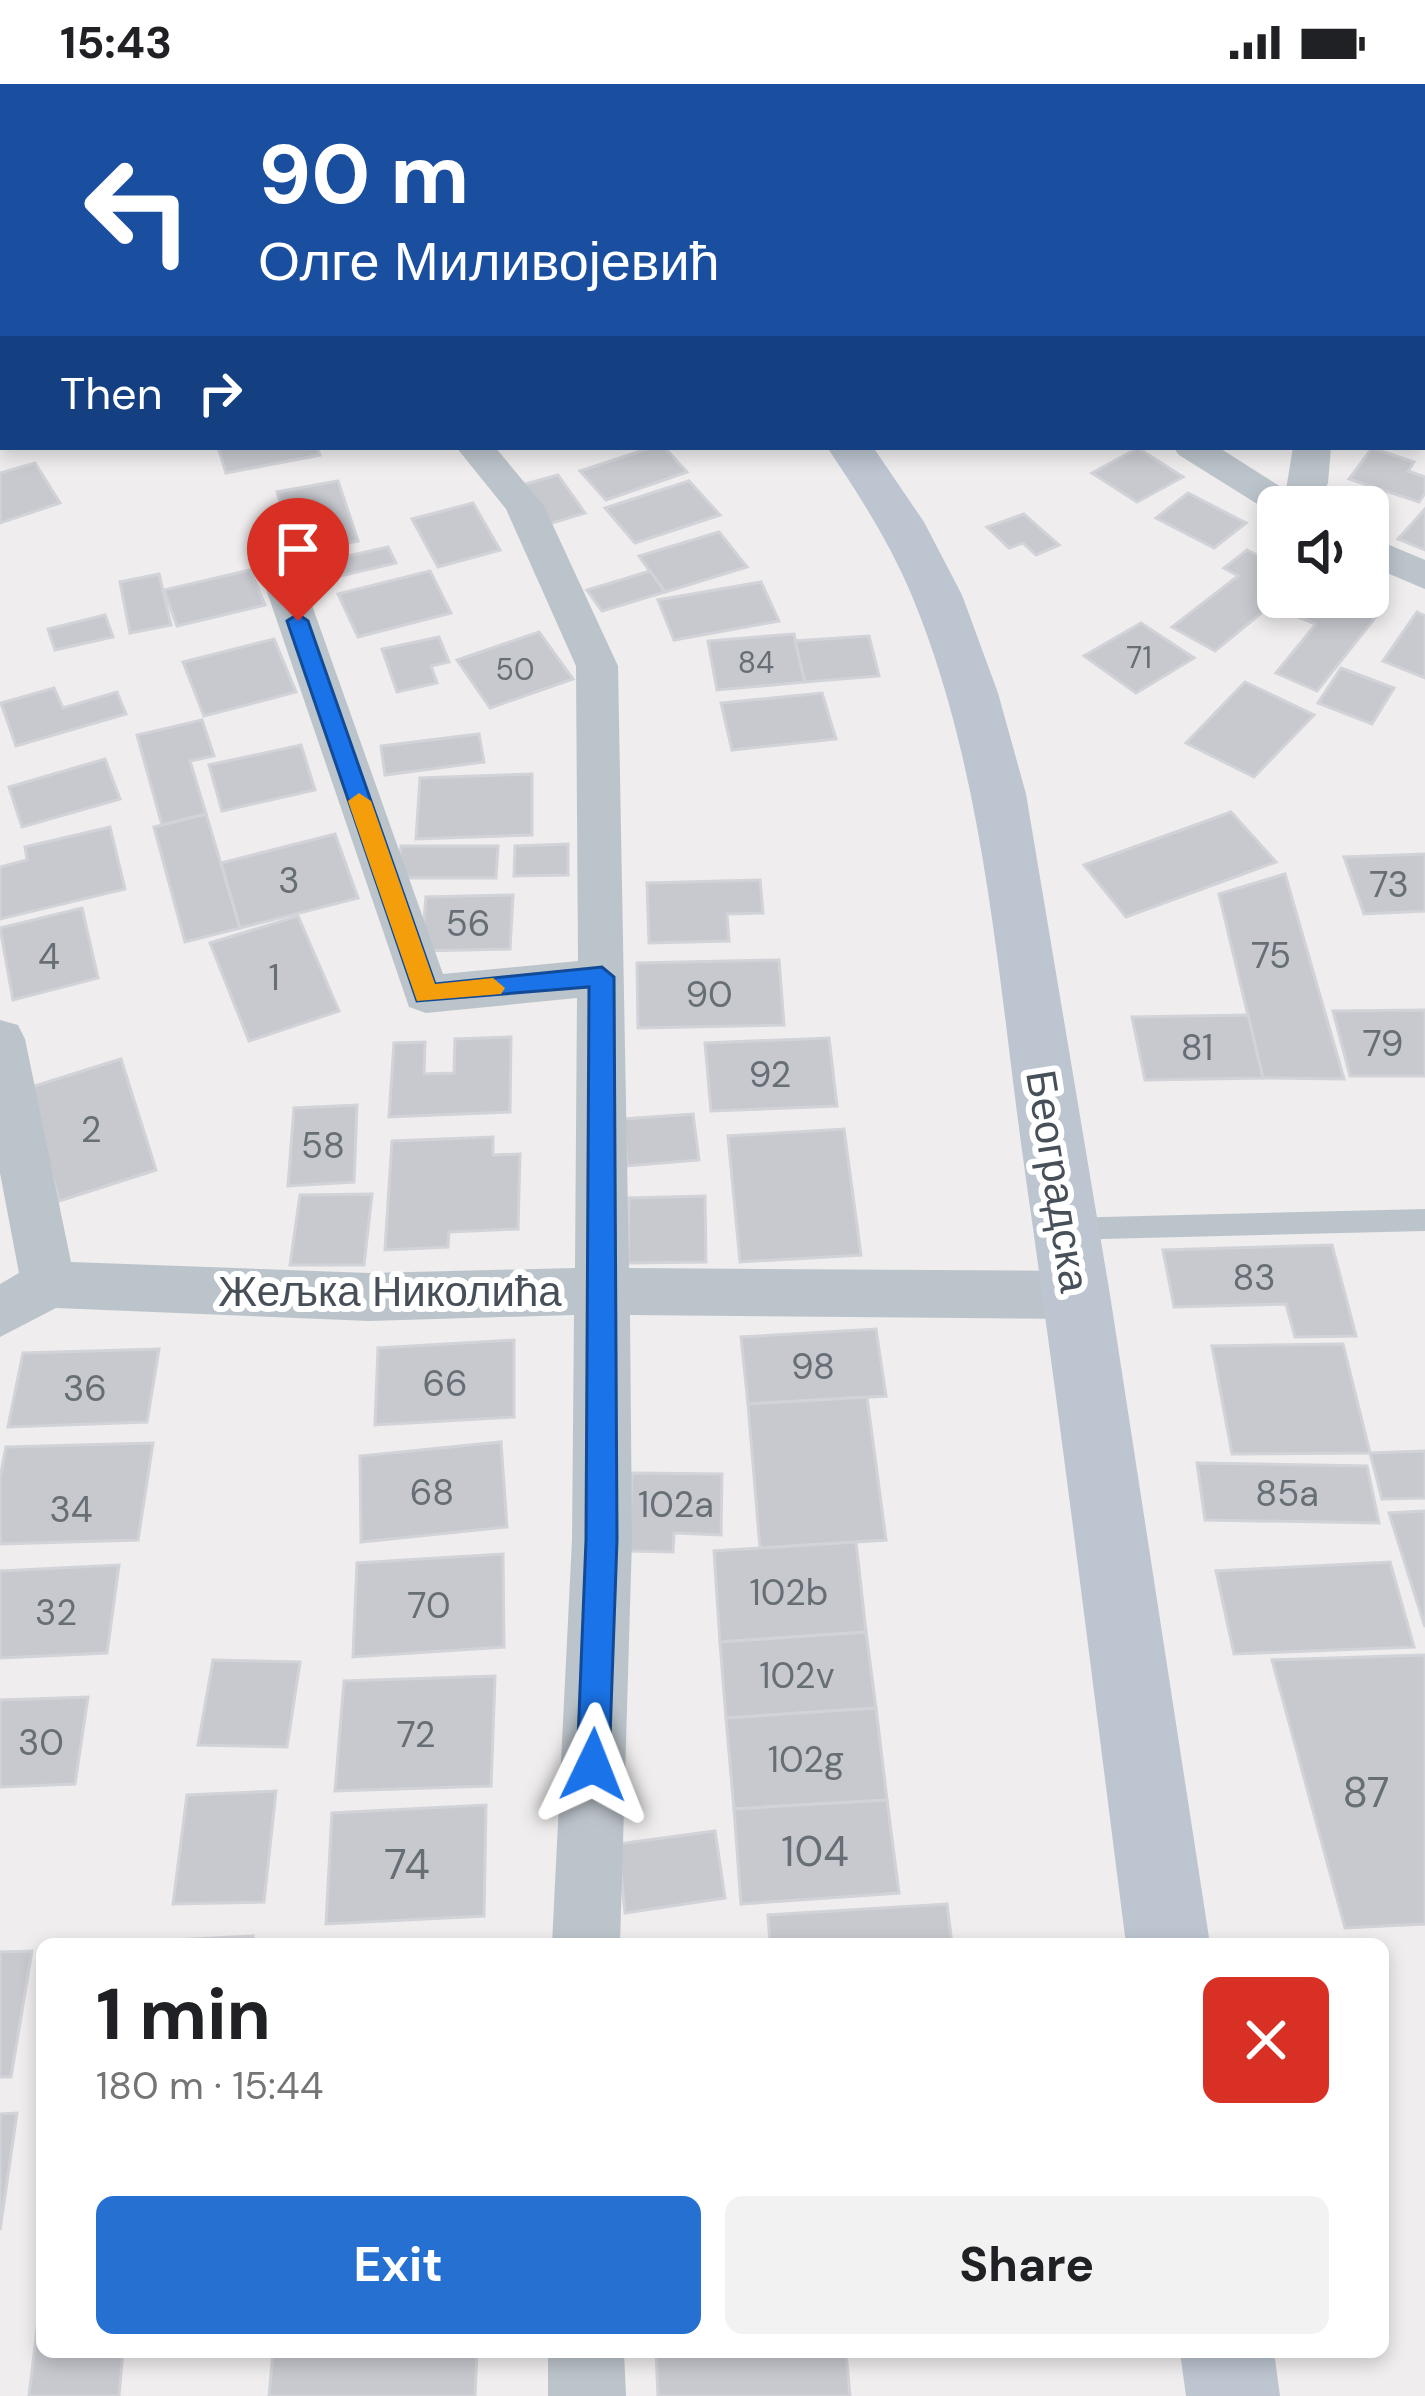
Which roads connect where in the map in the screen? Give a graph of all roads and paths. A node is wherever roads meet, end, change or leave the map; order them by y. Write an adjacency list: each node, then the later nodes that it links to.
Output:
1 (477, 450): 10 (street)
2 (852, 450): 13 (street, Београдска)
3 (1197, 450): 6 (street)
4 (1312, 450): 5 (street)
5 (1308, 486)
6 (1257, 489)
7 (1389, 559): 8 (street)
8 (1425, 577)
9 (283, 580): 10 (street)
10 (602, 977): 15 (street)
11 (0, 1039): 14 (street)
12 (1425, 1220): 13 (lane)
13 (1070, 1262): 15 (street, Жељка Николића); 18 (street, Београдска)
14 (48, 1284): 15 (street, Жељка Николића); 16 (street)
15 (601, 1292): 17 (street)
16 (0, 1313)
17 (586, 1938)
18 (1167, 1938)
19 (586, 2358): 21 (street)
20 (1228, 2358): 22 (street)
21 (587, 2396)
22 (1233, 2396)

